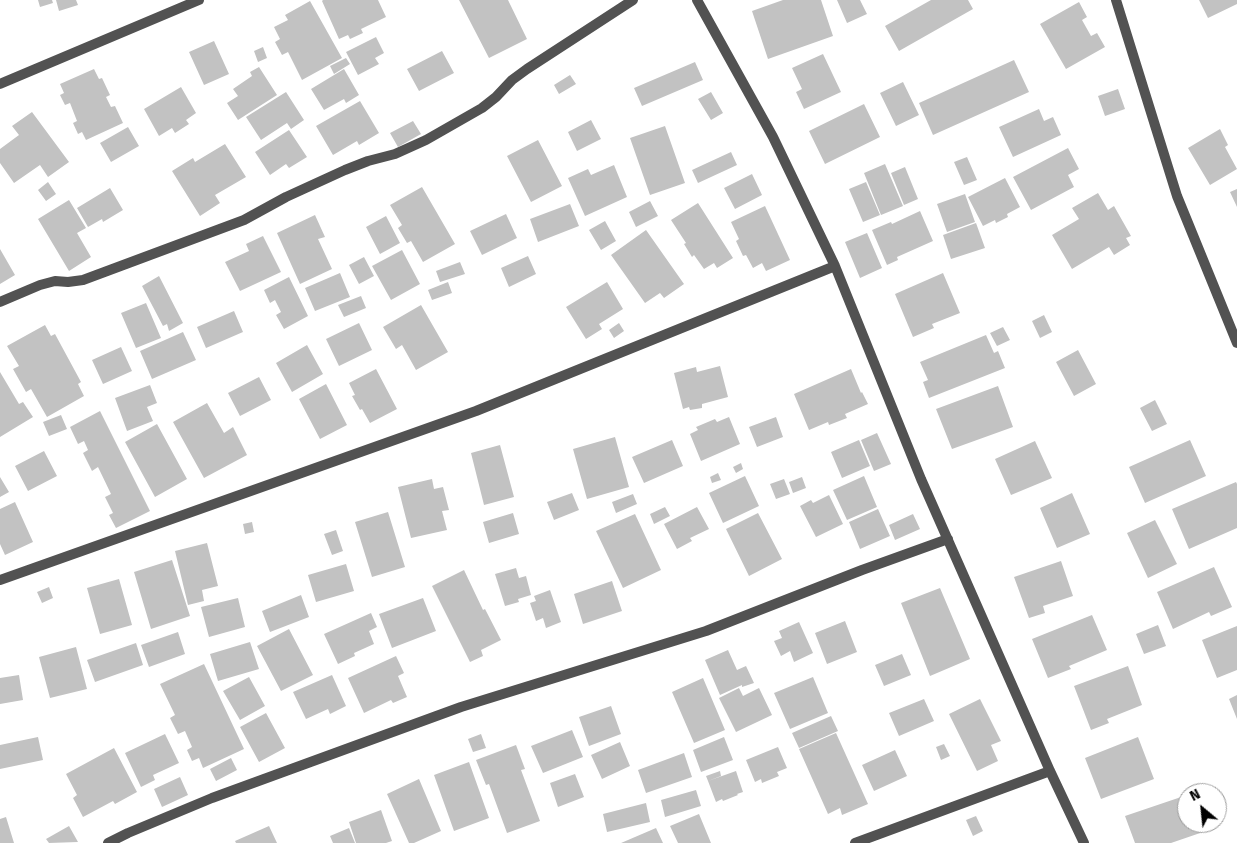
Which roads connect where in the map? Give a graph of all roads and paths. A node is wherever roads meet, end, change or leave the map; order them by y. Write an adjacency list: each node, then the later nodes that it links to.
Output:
1 (199, 0): 5 (street)
2 (633, 0): 7 (street)
3 (697, 0): 6 (street)
4 (1116, 0): 8 (street)
5 (0, 84)
6 (835, 266): 9 (street); 10 (street)
7 (0, 302)
8 (1237, 343)
9 (948, 538): 11 (street); 12 (street)
10 (0, 580)
11 (1050, 771): 13 (street); 14 (street)
12 (108, 843)
13 (856, 843)
14 (1084, 843)

